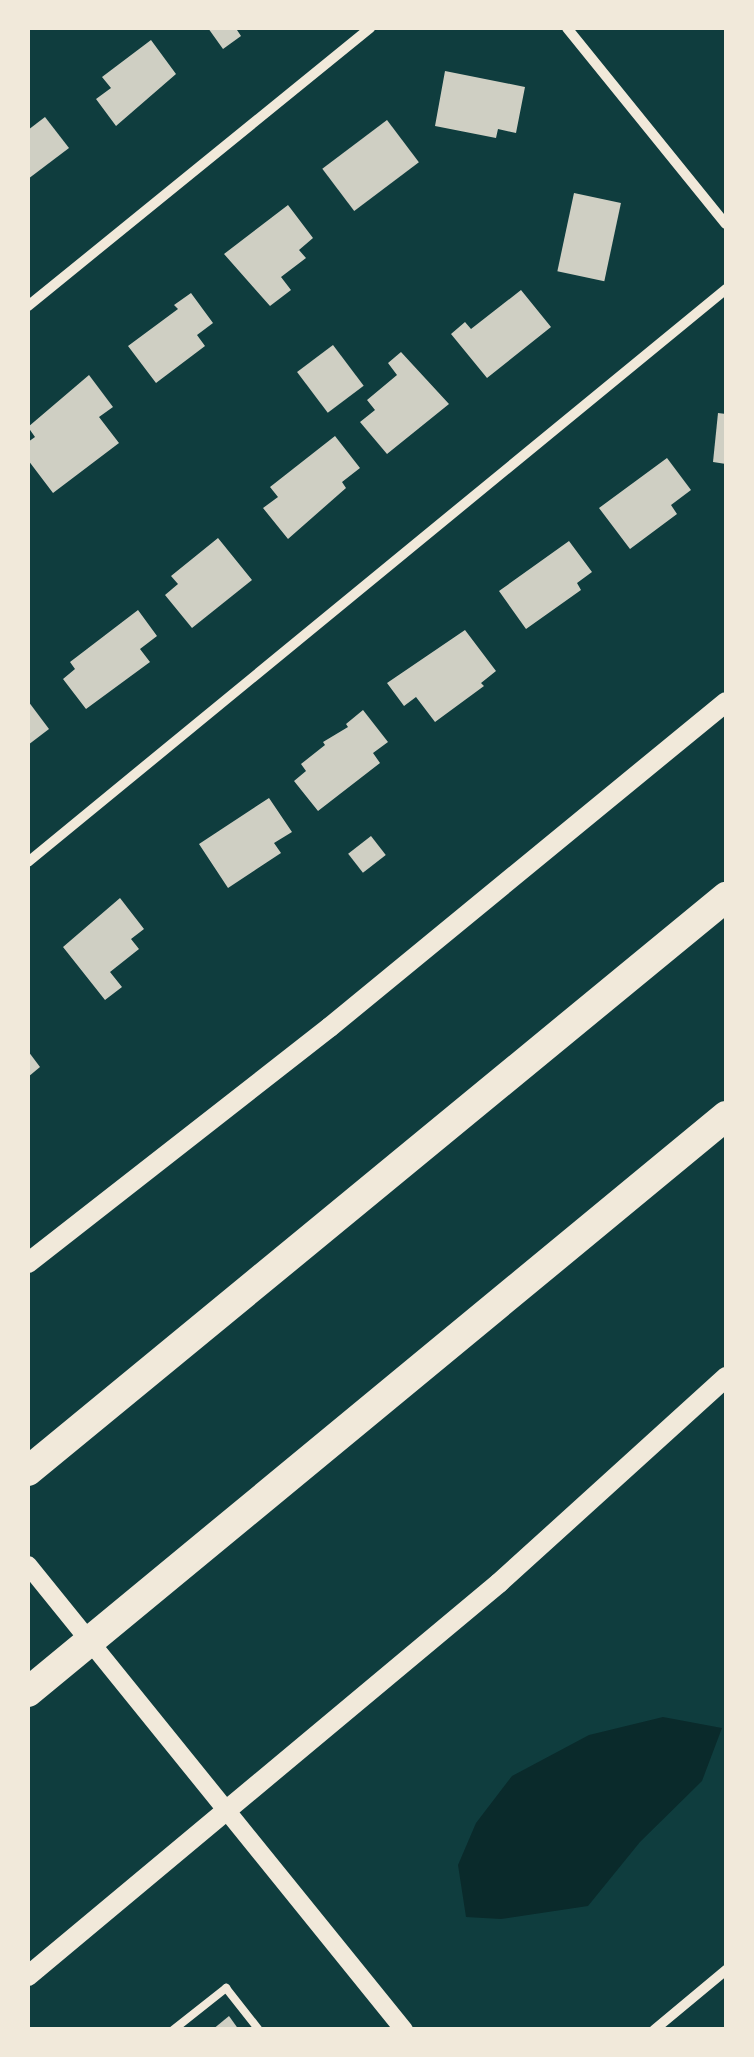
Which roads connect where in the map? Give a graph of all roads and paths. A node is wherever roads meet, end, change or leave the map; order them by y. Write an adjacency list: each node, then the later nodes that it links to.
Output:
1 (370, 28): 5 (street)
2 (567, 28): 3 (street)
3 (726, 224)
4 (726, 289): 7 (street)
5 (28, 306)
6 (726, 702): 10 (main road)
7 (28, 862)
8 (726, 898): 12 (highway)
9 (726, 1116): 14 (highway)
10 (28, 1263)
11 (726, 1377): 15 (main road)
12 (28, 1471)
13 (28, 1565): 15 (street)
14 (28, 1692)
15 (230, 1811): 17 (main road); 20 (street)
16 (726, 1970): 21 (street)
17 (28, 1976)
18 (173, 2030): 19 (lane)
19 (259, 2030)
20 (404, 2030)
21 (654, 2030)

